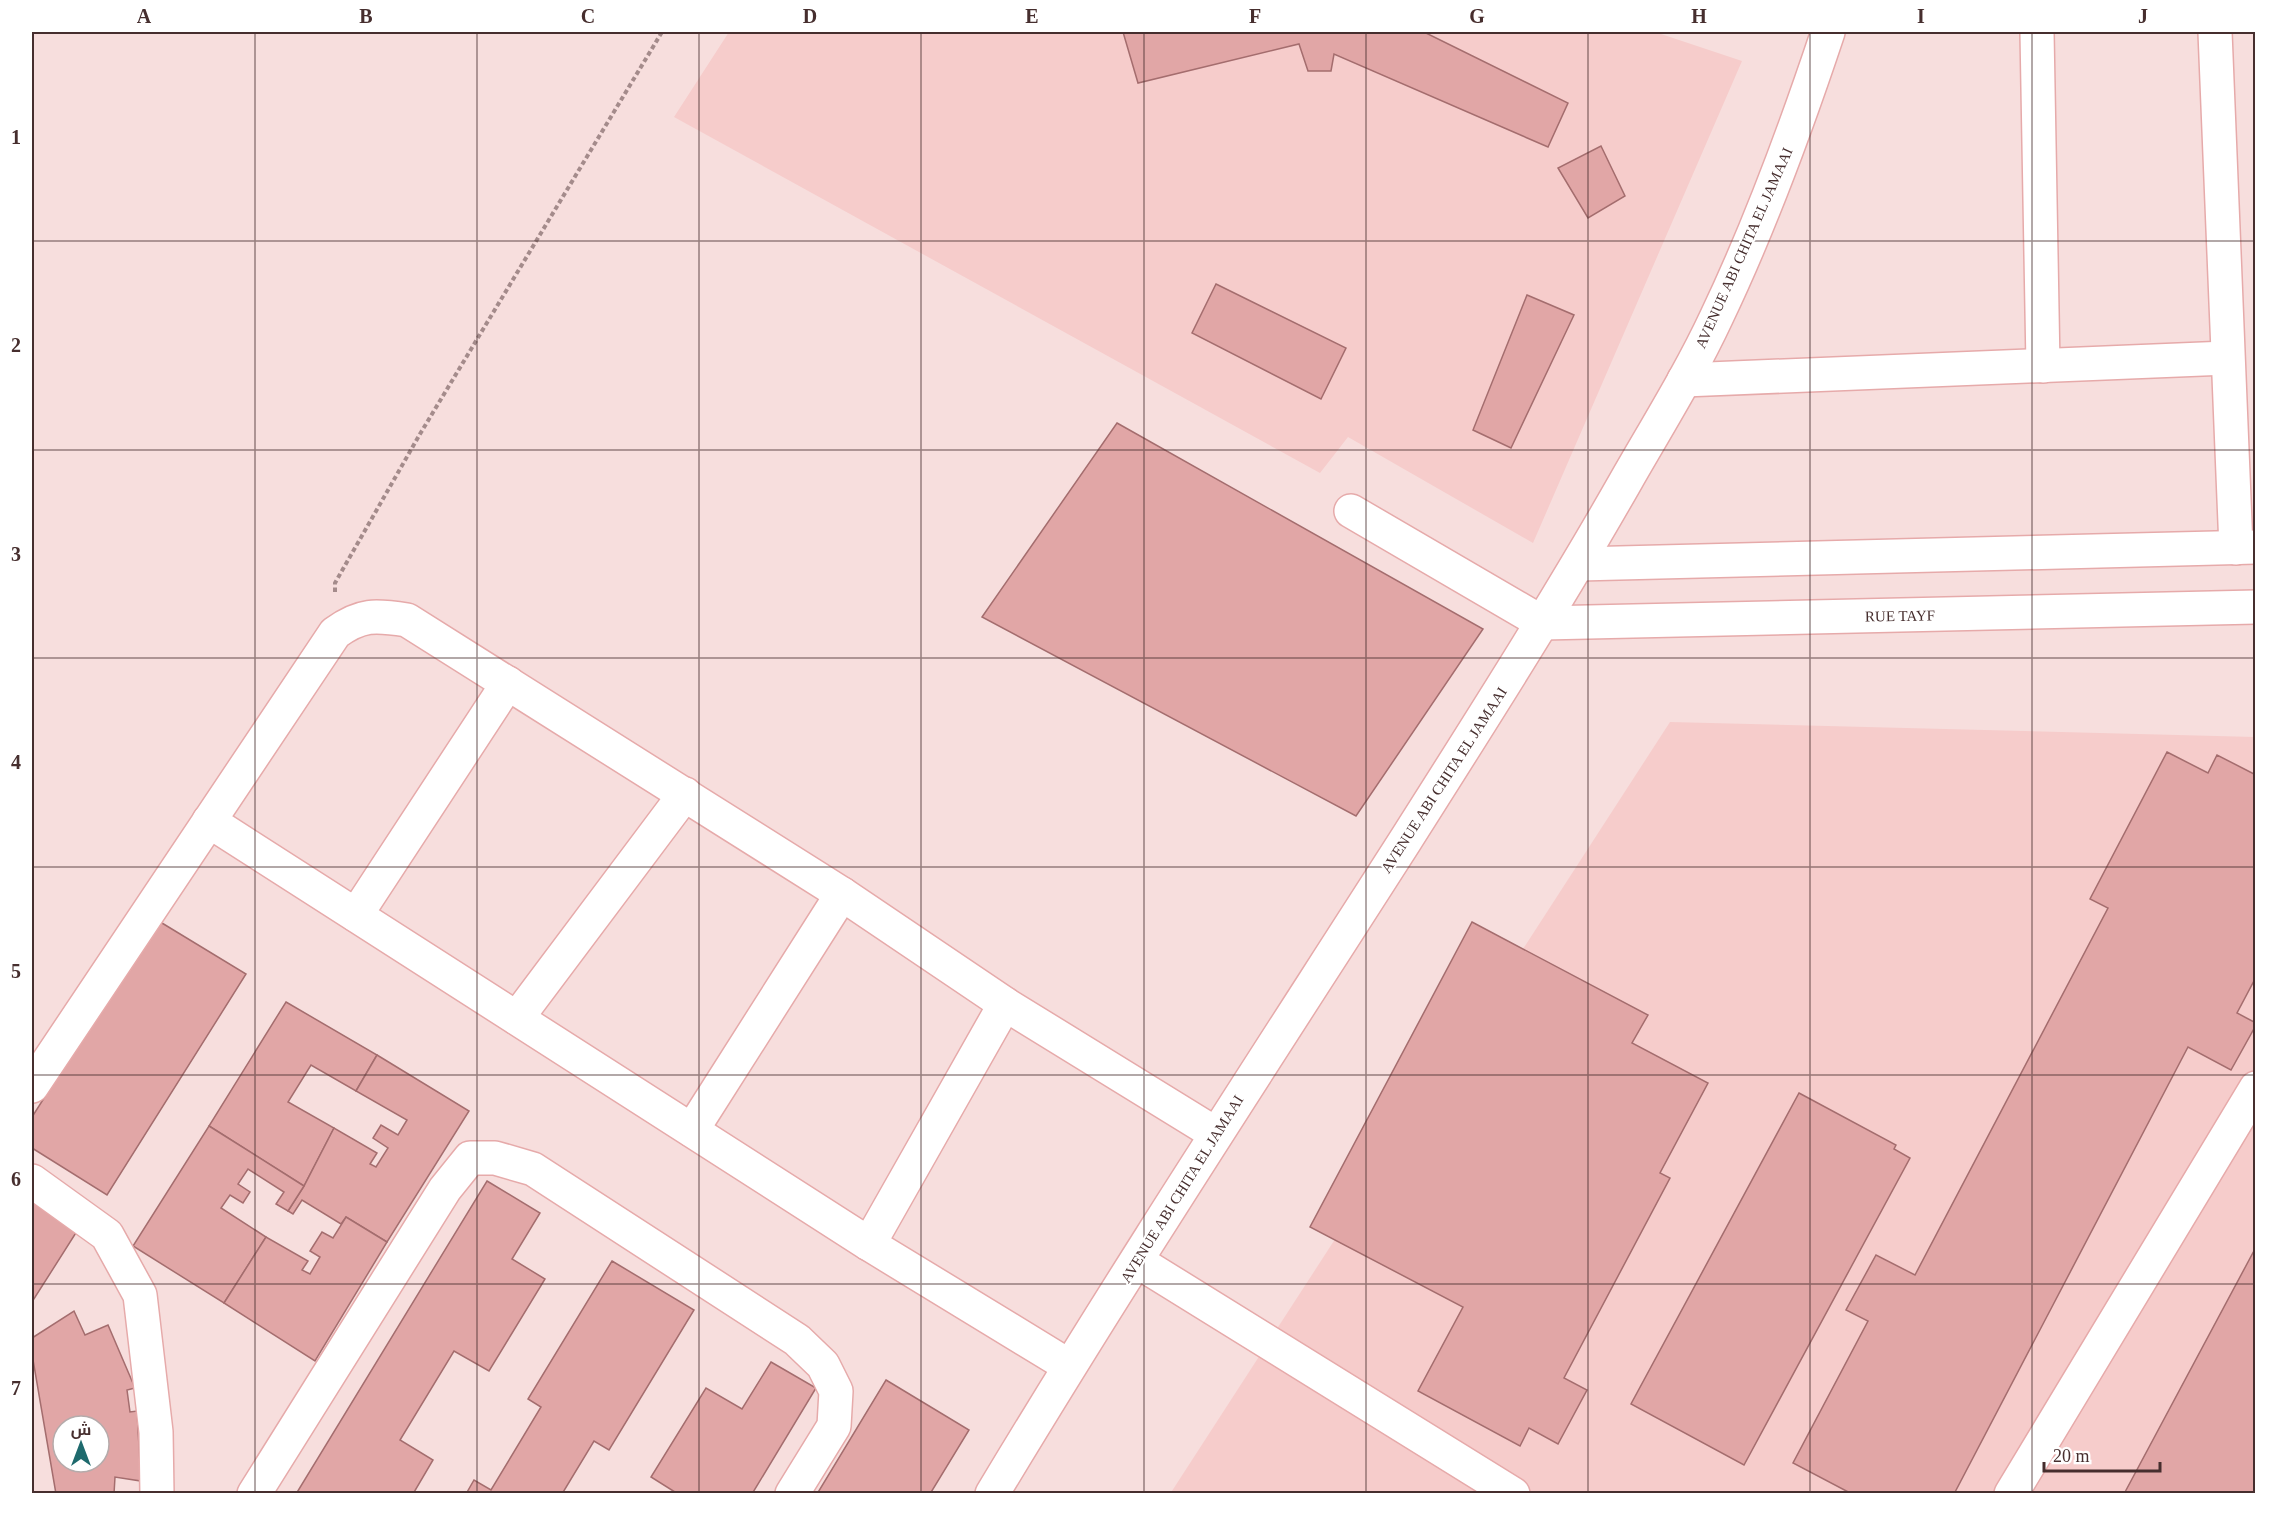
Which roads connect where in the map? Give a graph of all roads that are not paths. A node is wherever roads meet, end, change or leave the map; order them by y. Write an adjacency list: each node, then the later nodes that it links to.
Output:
1 (1828, 32): 6 (street, AVENUE ABI CHITA EL JAMAAI)
2 (2037, 32): 5 (street)
3 (2215, 32): 4 (street)
4 (2227, 358): 5 (street); 8 (street)
5 (2043, 366): 6 (street)
6 (1684, 380): 9 (street, AVENUE ABI CHITA EL JAMAAI)
7 (1351, 511): 11 (street)
8 (2246, 548): 9 (street)
9 (1579, 564): 11 (street, AVENUE ABI CHITA EL JAMAAI)
10 (2256, 607): 11 (street, RUE TAYF)
11 (1544, 623): 22 (street, AVENUE ABI CHITA EL JAMAAI)
12 (508, 683): 13 (street); 14 (street); 16 (street)
13 (685, 794): 15 (street); 18 (street)
14 (209, 821): 16 (street); 19 (street)
15 (842, 894): 17 (street); 21 (street)
16 (356, 915): 18 (street)
17 (1005, 1004): 22 (street); 24 (street)
18 (516, 1018): 21 (street)
19 (32, 1086)
20 (2256, 1088): 32 (street)
21 (692, 1130): 24 (street)
22 (1216, 1134): 25 (street, AVENUE ABI CHITA EL JAMAAI)
23 (32, 1181): 27 (street)
24 (869, 1244): 26 (street)
25 (1137, 1261): 26 (street, AVENUE ABI CHITA EL JAMAAI); 31 (street)
26 (1069, 1366): 30 (street, AVENUE ABI CHITA EL JAMAAI)
27 (157, 1494)
28 (254, 1494): 29 (street)
29 (792, 1494)
30 (992, 1494)
31 (1513, 1494)
32 (2011, 1494)

